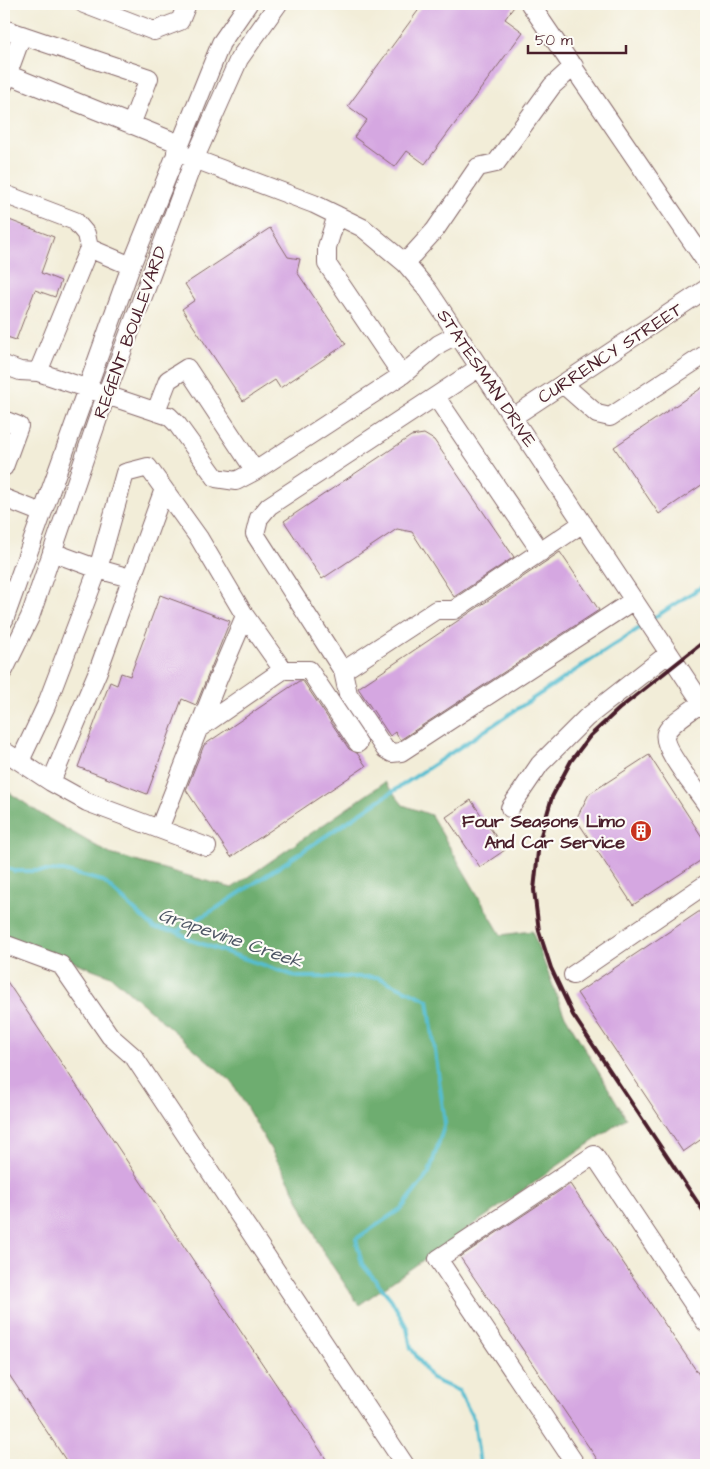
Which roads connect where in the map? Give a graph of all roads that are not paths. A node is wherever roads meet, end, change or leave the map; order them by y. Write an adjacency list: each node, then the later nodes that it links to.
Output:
1 (84, 4): 2 (street)
2 (186, 4)
3 (247, 4): 11 (street, REGENT BOULEVARD)
4 (278, 4): 12 (street, REGENT BOULEVARD)
5 (530, 4): 8 (street)
6 (4, 29): 7 (street)
7 (22, 35): 9 (street); 10 (street)
8 (574, 66): 16 (street); 17 (street)
9 (5, 79): 10 (street, STATESMAN DRIVE)
10 (131, 124): 11 (street, STATESMAN DRIVE)
11 (178, 148): 12 (street, STATESMAN DRIVE); 18 (street, REGENT BOULEVARD)
12 (194, 160): 14 (street, STATESMAN DRIVE); 28 (street, REGENT BOULEVARD)
13 (4, 194): 15 (street)
14 (337, 215): 17 (street, STATESMAN DRIVE); 25 (street)
15 (88, 248): 18 (street); 24 (street)
16 (706, 262)
17 (406, 263): 20 (street, STATESMAN DRIVE)
18 (131, 266): 27 (street, REGENT BOULEVARD)
19 (706, 290): 26 (street, CURRENCY STREET)
20 (458, 334): 23 (street, STATESMAN DRIVE); 25 (street)
21 (706, 354): 26 (street)
22 (4, 365): 24 (street)
23 (480, 367): 29 (street); 31 (street, STATESMAN DRIVE)
24 (38, 372): 27 (street)
25 (402, 375): 34 (street)
26 (563, 384): 31 (street, CURRENCY STREET)
27 (86, 388): 28 (street); 37 (street, REGENT BOULEVARD)
28 (106, 395): 30 (street); 39 (street, REGENT BOULEVARD)
29 (436, 397): 40 (street); 49 (street)
30 (156, 411): 34 (street); 34 (street)
31 (513, 417): 38 (street, STATESMAN DRIVE)
32 (4, 420): 33 (street)
33 (5, 460)
34 (255, 471)
35 (164, 489): 41 (street); 42 (street); 44 (street)
36 (4, 498): 37 (street)
37 (42, 513): 45 (street, REGENT BOULEVARD)
38 (583, 523): 40 (street); 43 (street, STATESMAN DRIVE)
39 (52, 552): 41 (street); 47 (street, REGENT BOULEVARD)
40 (541, 552): 49 (street)
41 (98, 569): 42 (street); 54 (street)
42 (130, 578): 55 (street)
43 (634, 600): 46 (street, STATESMAN DRIVE); 49 (street)
44 (245, 616): 48 (street); 51 (street)
45 (4, 620)
46 (667, 649): 50 (street, STATESMAN DRIVE); 57 (street)
47 (4, 670)
48 (282, 670): 51 (street); 52 (street)
49 (342, 671)
50 (703, 700): 56 (street)
51 (198, 729): 58 (street)
52 (358, 743)
53 (4, 751): 54 (street)
54 (20, 762): 55 (street)
55 (51, 782): 58 (street)
56 (706, 804)
57 (510, 808)
58 (159, 829): 59 (street)
59 (207, 847)
60 (706, 884): 62 (street)
61 (4, 944): 64 (street)
62 (573, 975)
63 (706, 1323): 65 (street)
64 (406, 1465)
65 (576, 1465)

